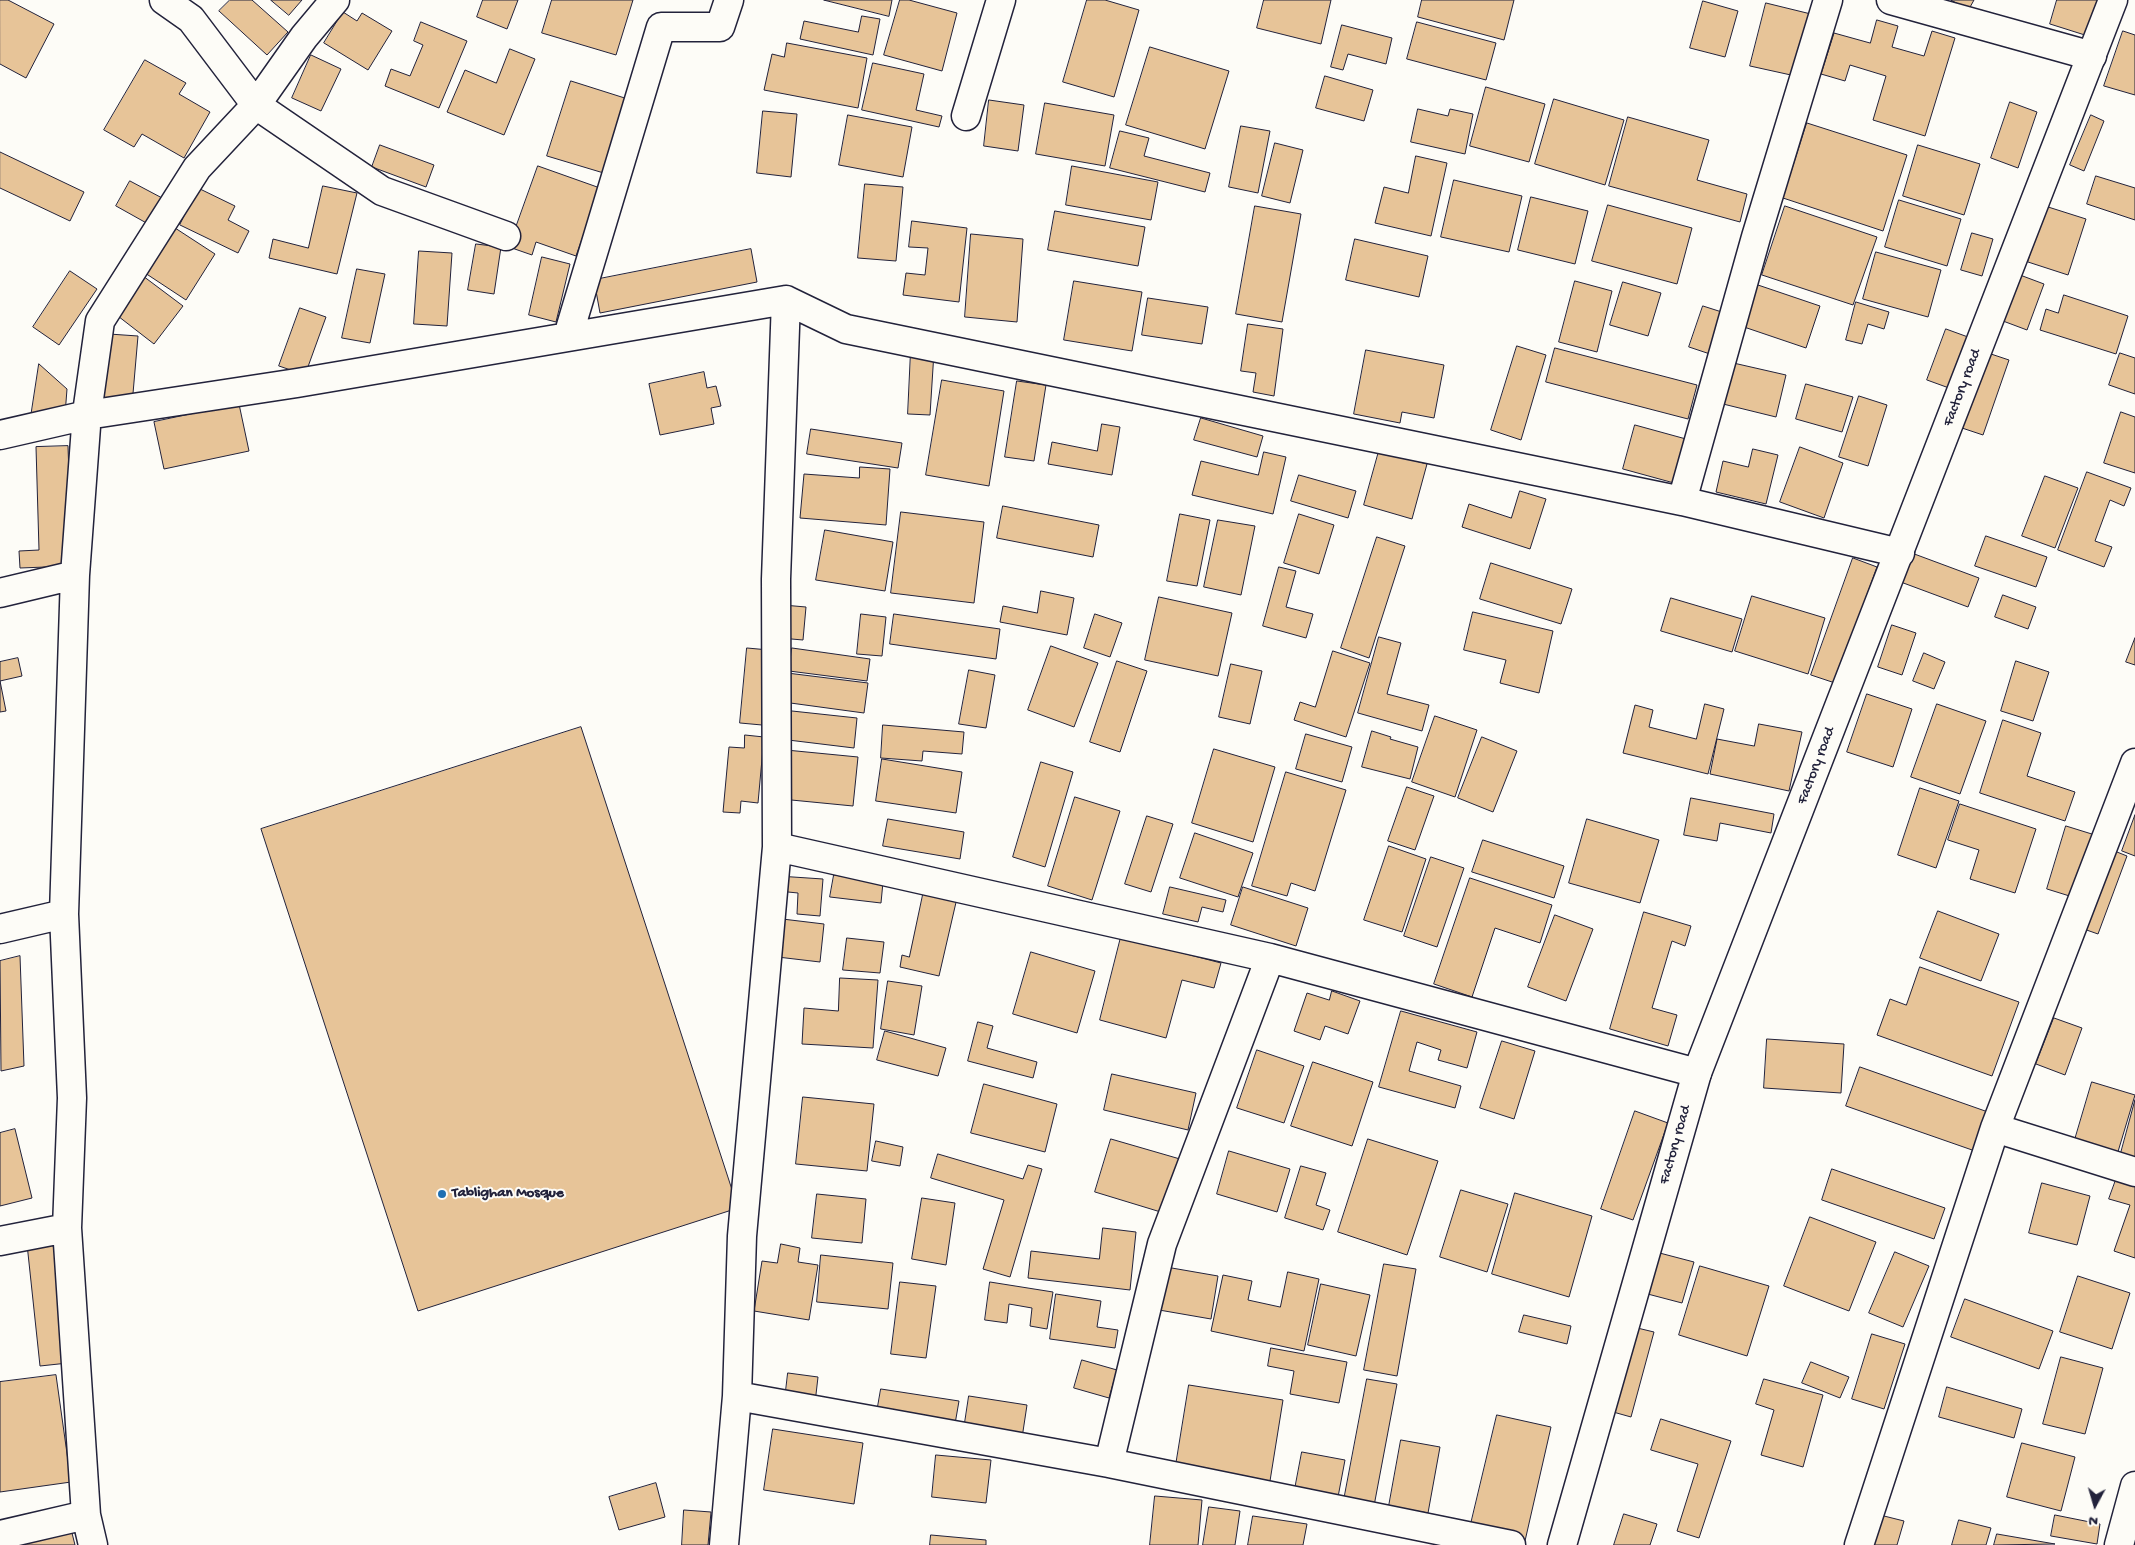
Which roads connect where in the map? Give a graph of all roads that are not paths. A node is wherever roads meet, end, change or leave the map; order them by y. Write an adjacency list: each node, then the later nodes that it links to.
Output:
1 (164, 0): 9 (street)
2 (336, 0): 9 (street)
3 (729, 0): 13 (street)
4 (1001, 0): 10 (street)
5 (1828, 0): 16 (street)
6 (1891, 0): 8 (street)
7 (2113, 0): 8 (street, Factory road)
8 (2092, 56): 17 (street, Factory road)
9 (256, 105): 11 (street); 14 (street)
10 (966, 116)
11 (506, 236)
12 (786, 300): 13 (street); 16 (street); 21 (street)
13 (568, 336): 14 (street)
14 (87, 415): 15 (street); 18 (street)
15 (0, 435)
16 (1682, 501): 17 (street)
17 (1900, 553): 25 (street, Factory road)
18 (75, 575): 19 (street); 22 (street)
19 (0, 593)
20 (2135, 762): 26 (street)
21 (777, 847): 24 (street); 30 (street)
22 (64, 914): 23 (street); 28 (street)
23 (0, 929)
24 (1270, 958): 25 (street); 31 (street)
25 (1697, 1073): 38 (street, Factory road)
26 (1995, 1128): 27 (street); 39 (street)
27 (2135, 1172)
28 (67, 1228): 29 (street); 33 (street)
29 (0, 1241)
30 (737, 1396): 31 (street); 36 (street)
31 (1109, 1463): 37 (street)
32 (2135, 1486): 40 (street)
33 (86, 1515): 34 (street); 35 (street)
34 (0, 1535)
35 (92, 1545)
36 (724, 1545)
37 (1510, 1545)
38 (1562, 1545)
39 (1859, 1545)
40 (2119, 1545)

